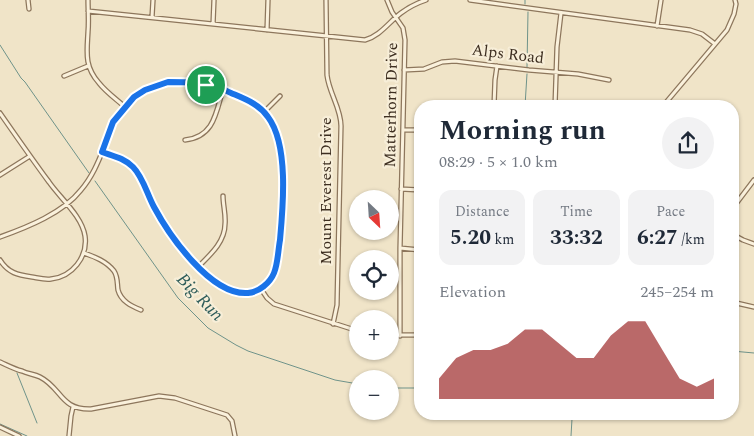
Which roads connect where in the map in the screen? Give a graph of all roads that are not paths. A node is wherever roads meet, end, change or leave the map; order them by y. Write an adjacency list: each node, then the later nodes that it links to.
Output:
1 (28, 0): 12 (street)
2 (88, 0): 13 (street)
3 (153, 0): 16 (street)
4 (214, 0): 17 (street)
5 (268, 0): 19 (street)
6 (326, 0): 20 (street, Mount Everest Drive)
7 (387, 0): 15 (street, Matterhorn Drive)
8 (426, 0): 15 (street)
9 (470, 0): 14 (street)
10 (661, 0): 18 (street)
11 (735, 2): 21 (street)
12 (29, 9)
13 (88, 12): 16 (street); 22 (street)
14 (561, 12): 18 (street); 25 (street)
15 (396, 17): 20 (street); 24 (street, Matterhorn Drive)
16 (152, 18): 17 (street)
17 (213, 24): 19 (street)
18 (657, 26): 21 (street)
19 (267, 30): 20 (street)
20 (327, 37): 60 (street, Mount Everest Drive)
21 (715, 44): 32 (street)
22 (88, 66): 26 (street); 33 (street)
23 (497, 66): 24 (street, Alps Road); 25 (street, Alps Road); 30 (street)
24 (404, 70): 36 (street, Matterhorn Drive)
25 (556, 72): 27 (street, Alps Road); 31 (street)
26 (64, 76)
27 (609, 80)
28 (223, 89): 33 (street); 34 (street); 38 (street)
29 (280, 96): 34 (street)
30 (494, 100)
31 (556, 100)
32 (668, 100)
33 (125, 107): 39 (street)
34 (264, 112): 56 (street)
35 (1, 115): 40 (street)
36 (403, 130): 37 (street); 43 (street, Matterhorn Drive)
37 (414, 130)
38 (185, 140)
39 (102, 152): 47 (street); 55 (street)
40 (30, 156): 41 (street); 47 (street)
41 (0, 175)
42 (754, 180): 46 (street)
43 (402, 189): 44 (street); 51 (street, Matterhorn Drive)
44 (414, 190)
45 (222, 196): 55 (street)
46 (739, 200)
47 (66, 204): 48 (street); 53 (street)
48 (0, 237)
49 (739, 238): 50 (street)
50 (754, 244)
51 (400, 248): 52 (street); 63 (street, Matterhorn Drive)
52 (414, 249)
53 (84, 253): 54 (street); 59 (street)
54 (0, 260)
55 (198, 267): 56 (street)
56 (261, 288): 60 (street)
57 (739, 304): 58 (street)
58 (754, 307)
59 (141, 310)
60 (333, 324): 61 (street)
61 (349, 329)
62 (414, 335): 63 (street)
63 (400, 336)
64 (0, 362): 65 (street)
65 (73, 407): 68 (street); 69 (street)
66 (0, 427): 67 (street)
67 (19, 436)
68 (69, 436)
69 (235, 436)

